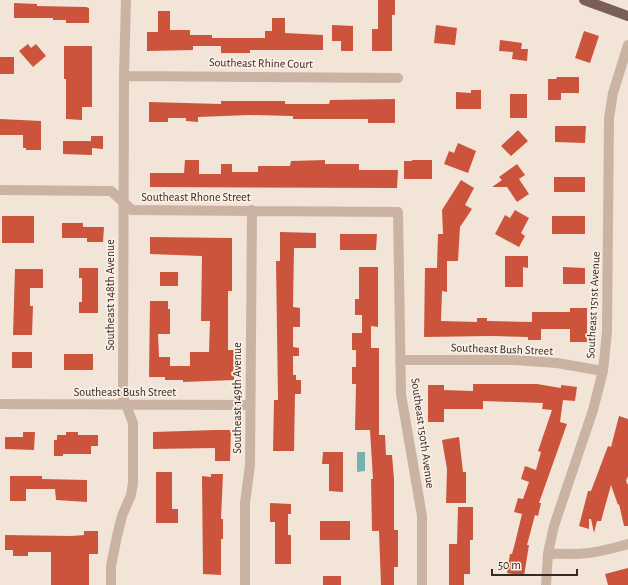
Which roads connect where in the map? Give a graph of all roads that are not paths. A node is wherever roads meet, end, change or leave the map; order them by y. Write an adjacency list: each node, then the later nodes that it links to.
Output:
1 (126, 0): 5 (street, Southeast 148th Avenue)
2 (584, 0): 3 (main road)
3 (628, 16)
4 (628, 45): 12 (street, Southeast 151st Avenue)
5 (124, 76): 6 (street, Southeast Rhine Court); 8 (street, Southeast 148th Avenue)
6 (398, 78)
7 (0, 190): 8 (street, Southeast Rhone Street)
8 (123, 202): 9 (street, Southeast Rhone Street); 14 (street, Southeast 148th Avenue)
9 (252, 210): 10 (street, Southeast Rhone Street); 15 (street, Southeast 149th Avenue)
10 (398, 212): 11 (street, Southeast 150th Avenue)
11 (400, 360): 12 (street, Southeast Bush Street); 20 (street, Southeast 150th Avenue)
12 (603, 371): 17 (street, Southeast 151st Avenue)
13 (0, 404): 14 (street, Southeast Bush Street)
14 (126, 405): 15 (street, Southeast Bush Street); 18 (street, Southeast 148th Avenue)
15 (249, 405): 19 (street, Southeast 149th Avenue)
16 (628, 544): 17 (street)
17 (548, 553): 21 (street, Southeast 151st Avenue)
18 (111, 585)
19 (245, 585)
20 (422, 585)
21 (546, 585)

